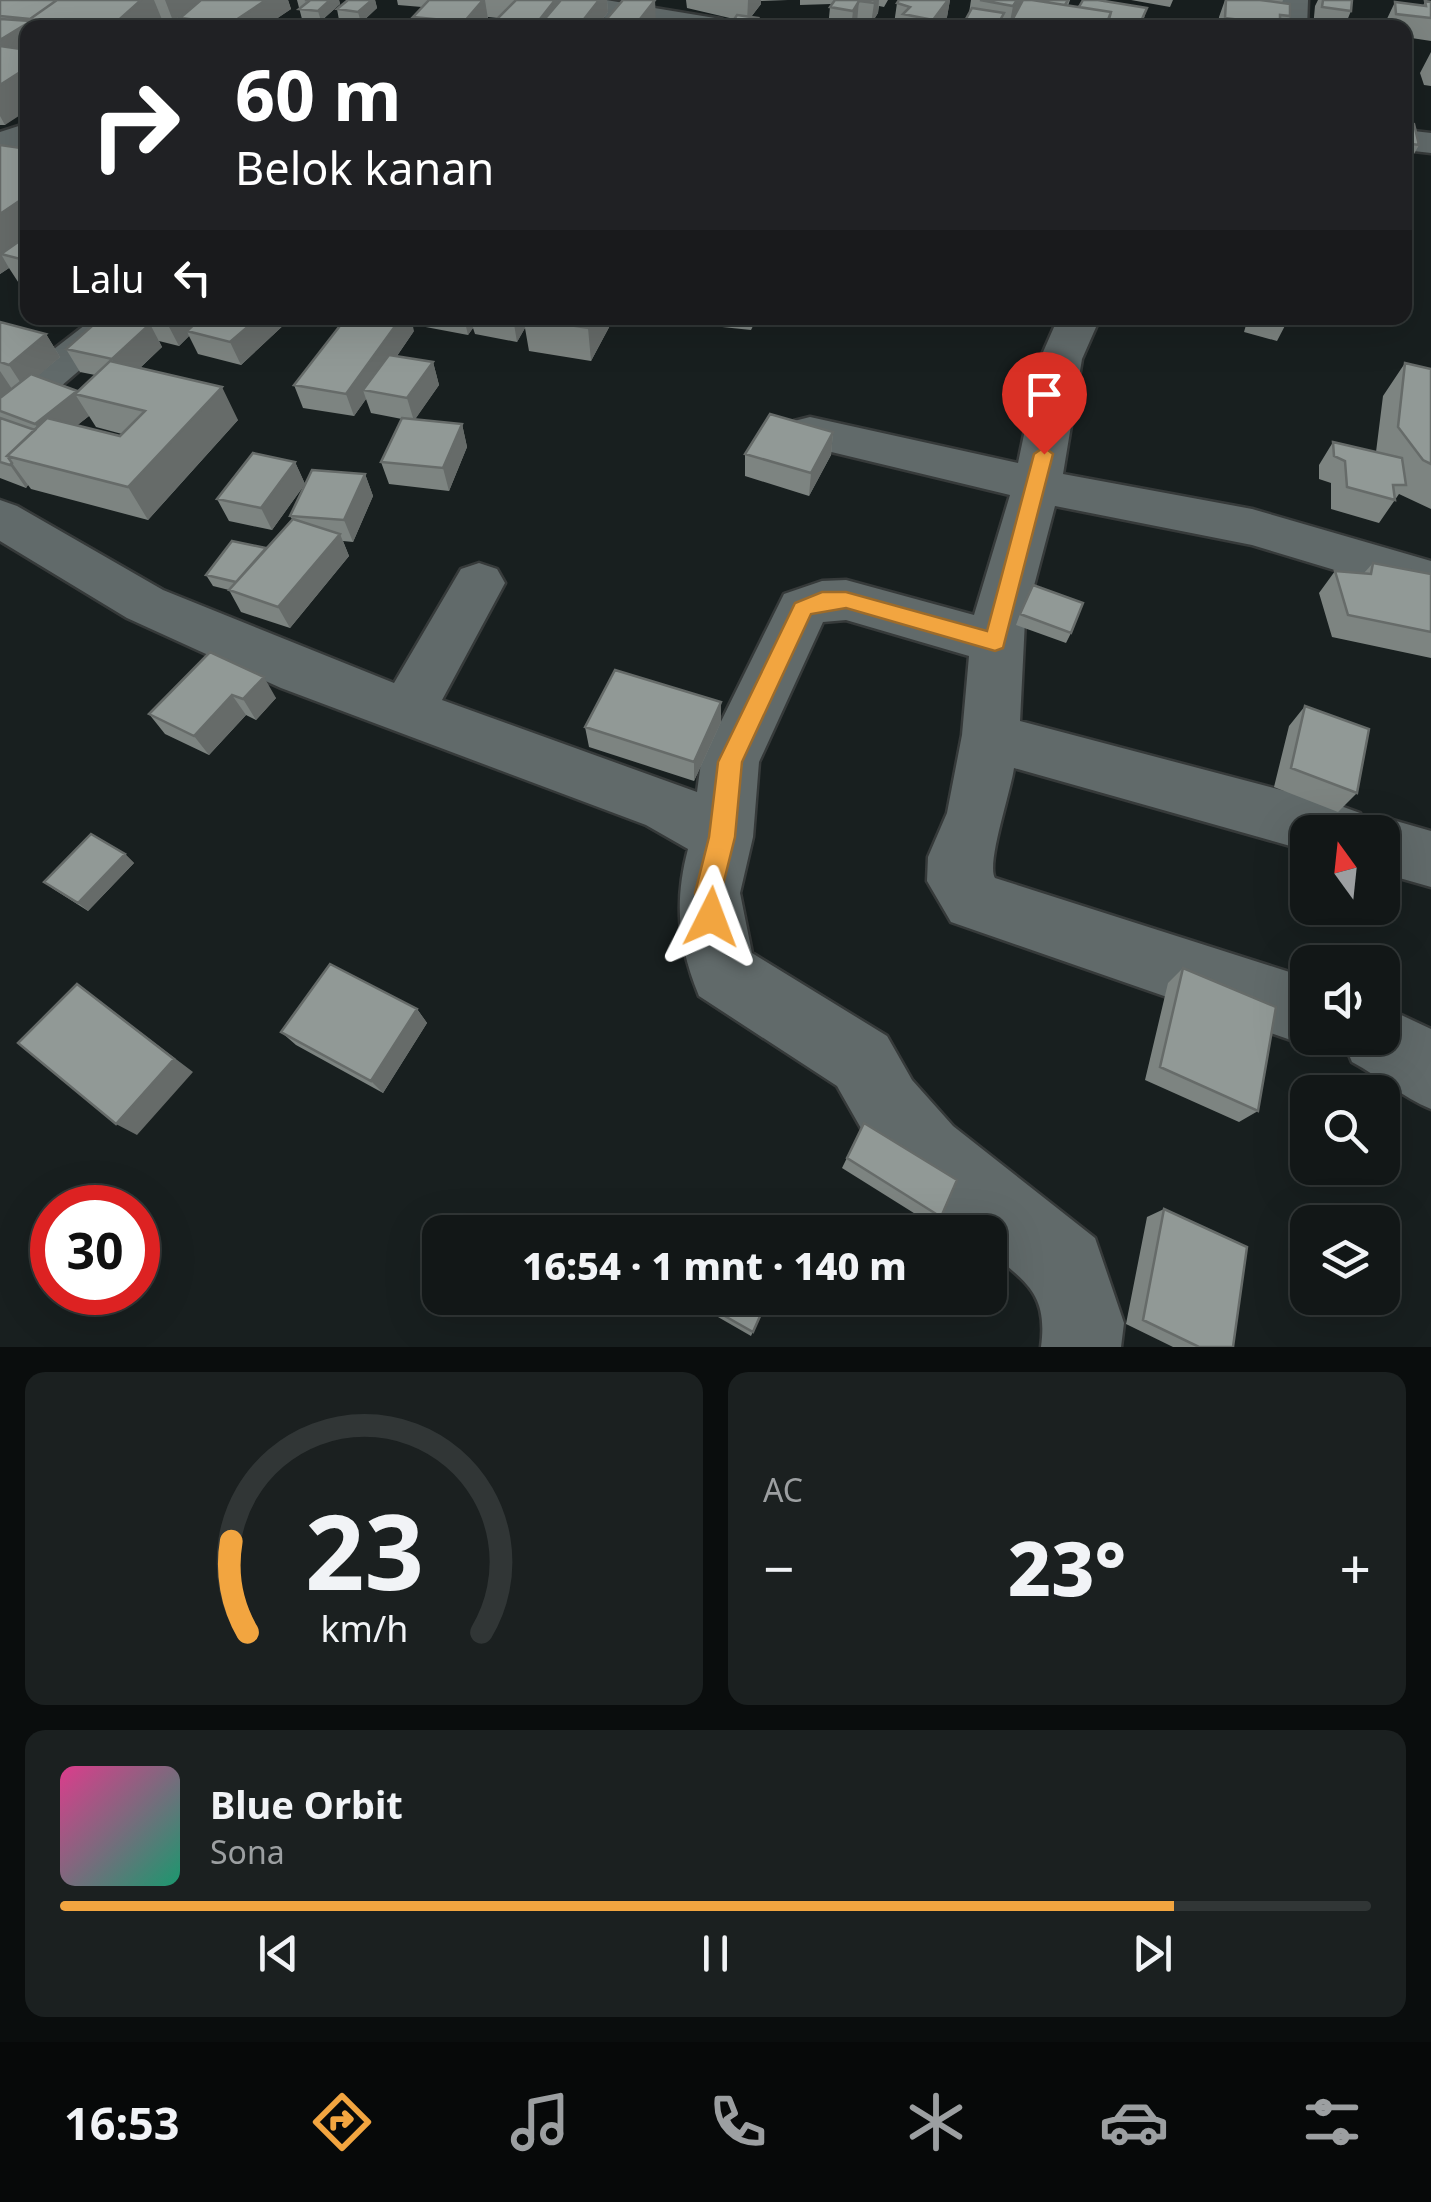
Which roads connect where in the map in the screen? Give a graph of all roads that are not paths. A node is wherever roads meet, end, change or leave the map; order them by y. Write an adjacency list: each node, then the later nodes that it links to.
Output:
1 (202, 0): 4 (street)
2 (553, 0): 3 (street)
3 (674, 9): 5 (street)
4 (176, 20)
5 (702, 20)
6 (111, 325): 9 (street)
7 (1076, 325): 12 (street)
8 (32, 344): 9 (street)
9 (80, 352): 10 (street)
10 (0, 414)
11 (810, 432): 12 (street)
12 (1038, 485): 14 (street); 16 (street)
13 (0, 518): 17 (street)
14 (1431, 580)
15 (479, 583): 17 (street)
16 (995, 642): 18 (street); 20 (street)
17 (407, 710): 20 (street)
18 (992, 735): 19 (street); 23 (street)
19 (1290, 819)
20 (722, 837): 26 (street)
21 (1400, 851): 22 (street)
22 (1431, 860)
23 (1290, 1006)
24 (1400, 1049): 25 (street)
25 (1431, 1074)
26 (1081, 1347)

